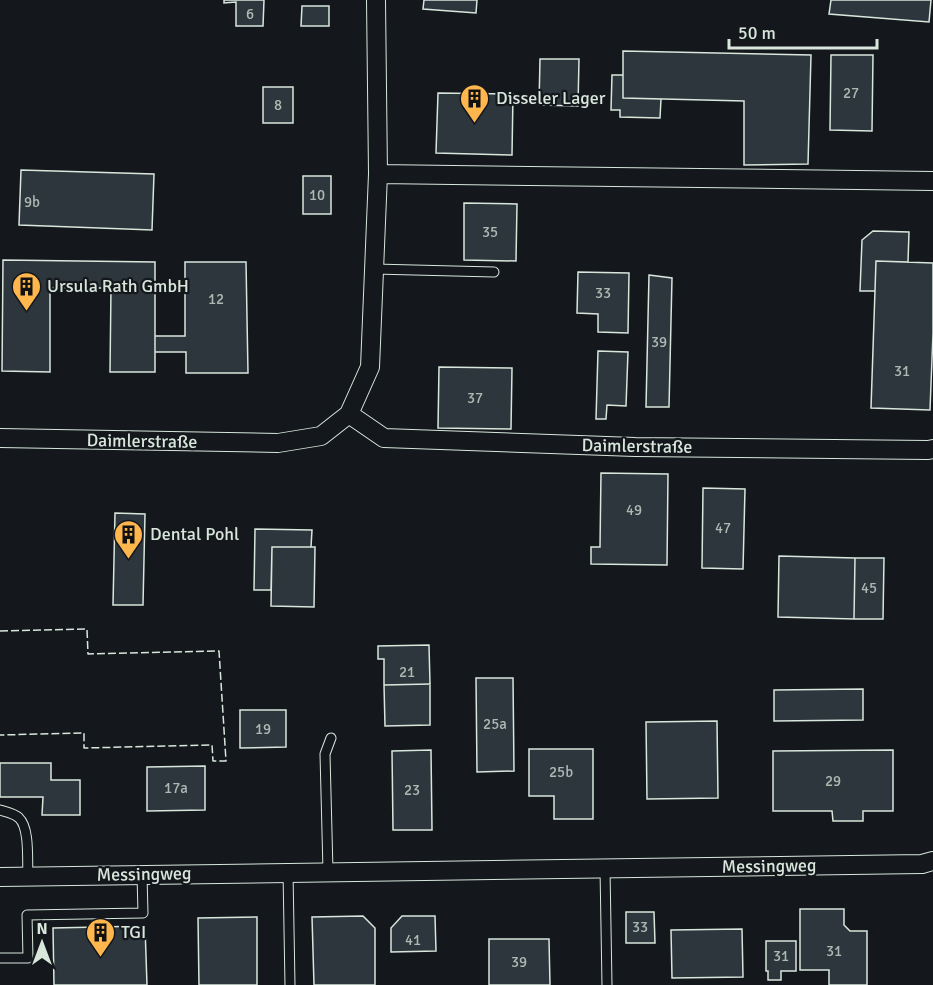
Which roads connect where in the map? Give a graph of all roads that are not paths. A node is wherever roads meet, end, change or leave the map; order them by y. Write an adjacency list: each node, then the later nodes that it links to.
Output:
1 (376, 0): 2 (street, Daimlerstraße)
2 (378, 174): 3 (street); 4 (street, Daimlerstraße)
3 (933, 182)
4 (374, 269): 5 (lane); 6 (street, Daimlerstraße)
5 (494, 272)
6 (349, 414): 7 (street, Daimlerstraße); 8 (street, Daimlerstraße)
7 (0, 438)
8 (933, 449)
9 (331, 738): 13 (lane)
10 (0, 810): 17 (lane)
11 (933, 861): 12 (street, Messingweg)
12 (605, 869): 13 (street, Messingweg); 20 (lane)
13 (328, 871): 14 (street, Messingweg)
14 (288, 872): 15 (street, Messingweg); 19 (lane)
15 (142, 875): 17 (street, Messingweg); 18 (lane)
16 (0, 876): 17 (street, Messingweg)
17 (28, 876)
18 (0, 958)
19 (290, 985)
20 (607, 985)

